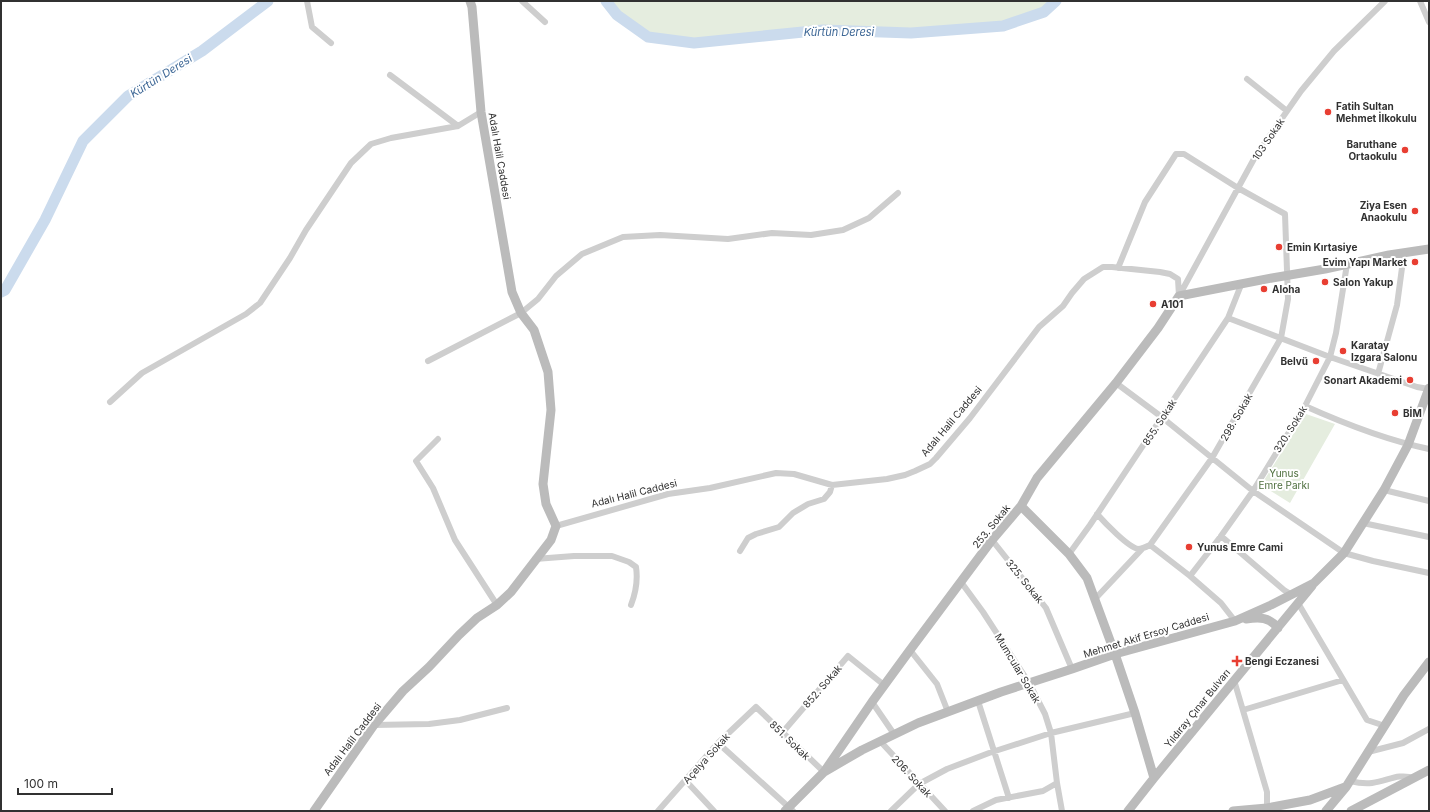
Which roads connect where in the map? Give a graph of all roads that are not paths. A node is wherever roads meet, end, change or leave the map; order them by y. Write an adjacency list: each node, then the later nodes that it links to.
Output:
1 (307, 1): 8 (street)
2 (470, 1): 12 (street, Adalı Halil Caddesi)
3 (522, 1): 6 (street)
4 (1386, 1): 11 (street, 103 Sokak)
5 (1420, 1): 7 (street)
6 (545, 22)
7 (1429, 22)
8 (331, 44)
9 (390, 75): 13 (street)
10 (1247, 79): 11 (street)
11 (1287, 111): 14 (street, 103 Sokak)
12 (481, 112): 13 (street); 23 (street, Adalı Halil Caddesi)
13 (458, 126): 31 (street)
14 (1238, 188): 19 (street); 20 (street, 298. Sokak); 22 (street, 103 Sokak)
15 (898, 193): 23 (street)
16 (1429, 249): 17 (street)
17 (1404, 253): 18 (street); 28 (street)
18 (1347, 264): 20 (street); 26 (street, 320. Sokak)
19 (1118, 268): 22 (street, Adalı Halil Caddesi); 38 (street, Adalı Halil Caddesi)
20 (1288, 275): 21 (street); 25 (street, 298. Sokak)
21 (1241, 285): 22 (street); 24 (street, 855. Sokak)
22 (1179, 296): 29 (street, 253. Sokak)
23 (521, 313): 27 (street); 45 (street, Adalı Halil Caddesi)
24 (1228, 318): 25 (street); 33 (street, 855. Sokak)
25 (1281, 338): 26 (street); 37 (street, 298. Sokak)
26 (1330, 358): 28 (street); 32 (street, 320. Sokak)
27 (428, 361)
28 (1378, 374): 30 (street)
29 (1116, 383): 33 (street); 42 (street, 253. Sokak)
30 (1429, 389): 35 (street, Mehmet Akif Ersoy Caddesi)
31 (110, 402)
32 (1305, 406): 35 (street); 40 (street, 320. Sokak)
33 (1162, 418): 37 (street); 43 (street, 855. Sokak)
34 (438, 439): 62 (street)
35 (1408, 445): 36 (street); 39 (street, Mehmet Akif Ersoy Caddesi)
36 (1429, 449)
37 (1212, 458): 40 (street); 49 (street, 298. Sokak)
38 (832, 485): 45 (street, Adalı Halil Caddesi); 51 (street)
39 (1384, 490): 41 (street); 44 (street, Mehmet Akif Ersoy Caddesi)
40 (1253, 491): 46 (street, 320. Sokak); 52 (street)
41 (1429, 501)
42 (1021, 506): 48 (street, 253. Sokak); 53 (street)
43 (1097, 514): 50 (street); 53 (street, 855. Sokak)
44 (1363, 522): 47 (street); 52 (street, Mehmet Akif Ersoy Caddesi)
45 (556, 526): 54 (street, Adalı Halil Caddesi)
46 (1221, 536): 56 (street, 320. Sokak); 59 (street)
47 (1429, 537)
48 (992, 540): 57 (street, 253. Sokak); 71 (street, 325. Sokak)
49 (1150, 545): 50 (street); 56 (street)
50 (1143, 548): 60 (street)
51 (740, 550)
52 (1344, 553): 55 (street); 58 (street, Mehmet Akif Ersoy Caddesi)
53 (1069, 554): 60 (street)
54 (535, 559): 62 (street, Adalı Halil Caddesi); 63 (street)
55 (1429, 573)
56 (1190, 576): 66 (street)
57 (961, 582): 68 (street, 253. Sokak); 74 (street, Mumcular Sokak)
58 (1314, 583): 59 (street, Mehmet Akif Ersoy Caddesi); 61 (street, Yıldıray Çınar Bulvarı)
59 (1292, 595): 64 (street, Mehmet Akif Ersoy Caddesi)
60 (1095, 599): 69 (street)
61 (1298, 603): 65 (street, Yıldıray Çınar Bulvarı); 73 (street)
62 (497, 605): 83 (street, Adalı Halil Caddesi)
63 (631, 605)
64 (1271, 605): 65 (street); 66 (street, Mehmet Akif Ersoy Caddesi)
65 (1288, 615): 67 (street, Yıldıray Çınar Bulvarı)
66 (1235, 621): 67 (street); 69 (street, Mehmet Akif Ersoy Caddesi)
67 (1278, 628): 72 (street, Yıldıray Çınar Bulvarı)
68 (910, 650): 75 (street, 253. Sokak); 81 (street)
69 (1116, 654): 71 (street, Mehmet Akif Ersoy Caddesi); 82 (street)
70 (1429, 662): 84 (street)
71 (1072, 669): 74 (street, Mehmet Akif Ersoy Caddesi)
72 (1234, 680): 80 (street); 95 (street, Yıldıray Çınar Bulvarı)
73 (1343, 680): 80 (street); 84 (street)
74 (1029, 683): 76 (street, Mehmet Akif Ersoy Caddesi); 87 (street, Mumcular Sokak)
75 (884, 685): 77 (street, 253. Sokak); 86 (street, 852. Sokak)
76 (978, 701): 81 (street, Mehmet Akif Ersoy Caddesi); 91 (street)
77 (872, 702): 88 (street); 94 (street, 253. Sokak)
78 (756, 707): 86 (street, 851. Sokak); 90 (street, Açelya Sokak)
79 (507, 708): 83 (street)
80 (1243, 710): 102 (street)
81 (948, 712): 88 (street, Mehmet Akif Ersoy Caddesi)
82 (1135, 713): 87 (street); 95 (street)
83 (374, 725): 104 (street, Adalı Halil Caddesi)
84 (1385, 726): 92 (street)
85 (1429, 729): 92 (street)
86 (782, 733): 94 (street, 851. Sokak)
87 (1051, 733): 91 (street); 98 (street, Mumcular Sokak)
88 (894, 734): 89 (street, Mehmet Akif Ersoy Caddesi)
89 (880, 741): 94 (street, Mehmet Akif Ersoy Caddesi); 99 (street, 206. Sokak)
90 (718, 743): 97 (street, Açelya Sokak); 103 (street)
91 (995, 751): 99 (street); 101 (street)
92 (1368, 752): 100 (street)
93 (1429, 770): 96 (street)
94 (824, 772): 103 (street, Mehmet Akif Ersoy Caddesi)
95 (1154, 778): 111 (street, Yıldıray Çınar Bulvarı)
96 (1415, 778): 100 (street); 114 (street)
97 (686, 781): 105 (street, Açelya Sokak); 106 (street)
98 (1057, 783): 101 (street); 110 (street, Mumcular Sokak)
99 (919, 784): 107 (street); 108 (street, 206. Sokak)
100 (1348, 784): 102 (street); 113 (street)
101 (1009, 798): 109 (street)
102 (1267, 808): 112 (street)
103 (789, 810)
104 (314, 811)
105 (658, 811)
106 (714, 811)
107 (891, 811)
108 (945, 811)
109 (974, 811)
110 (1062, 811)
111 (1128, 811)
112 (1233, 811)
113 (1326, 811)
114 (1351, 811)

